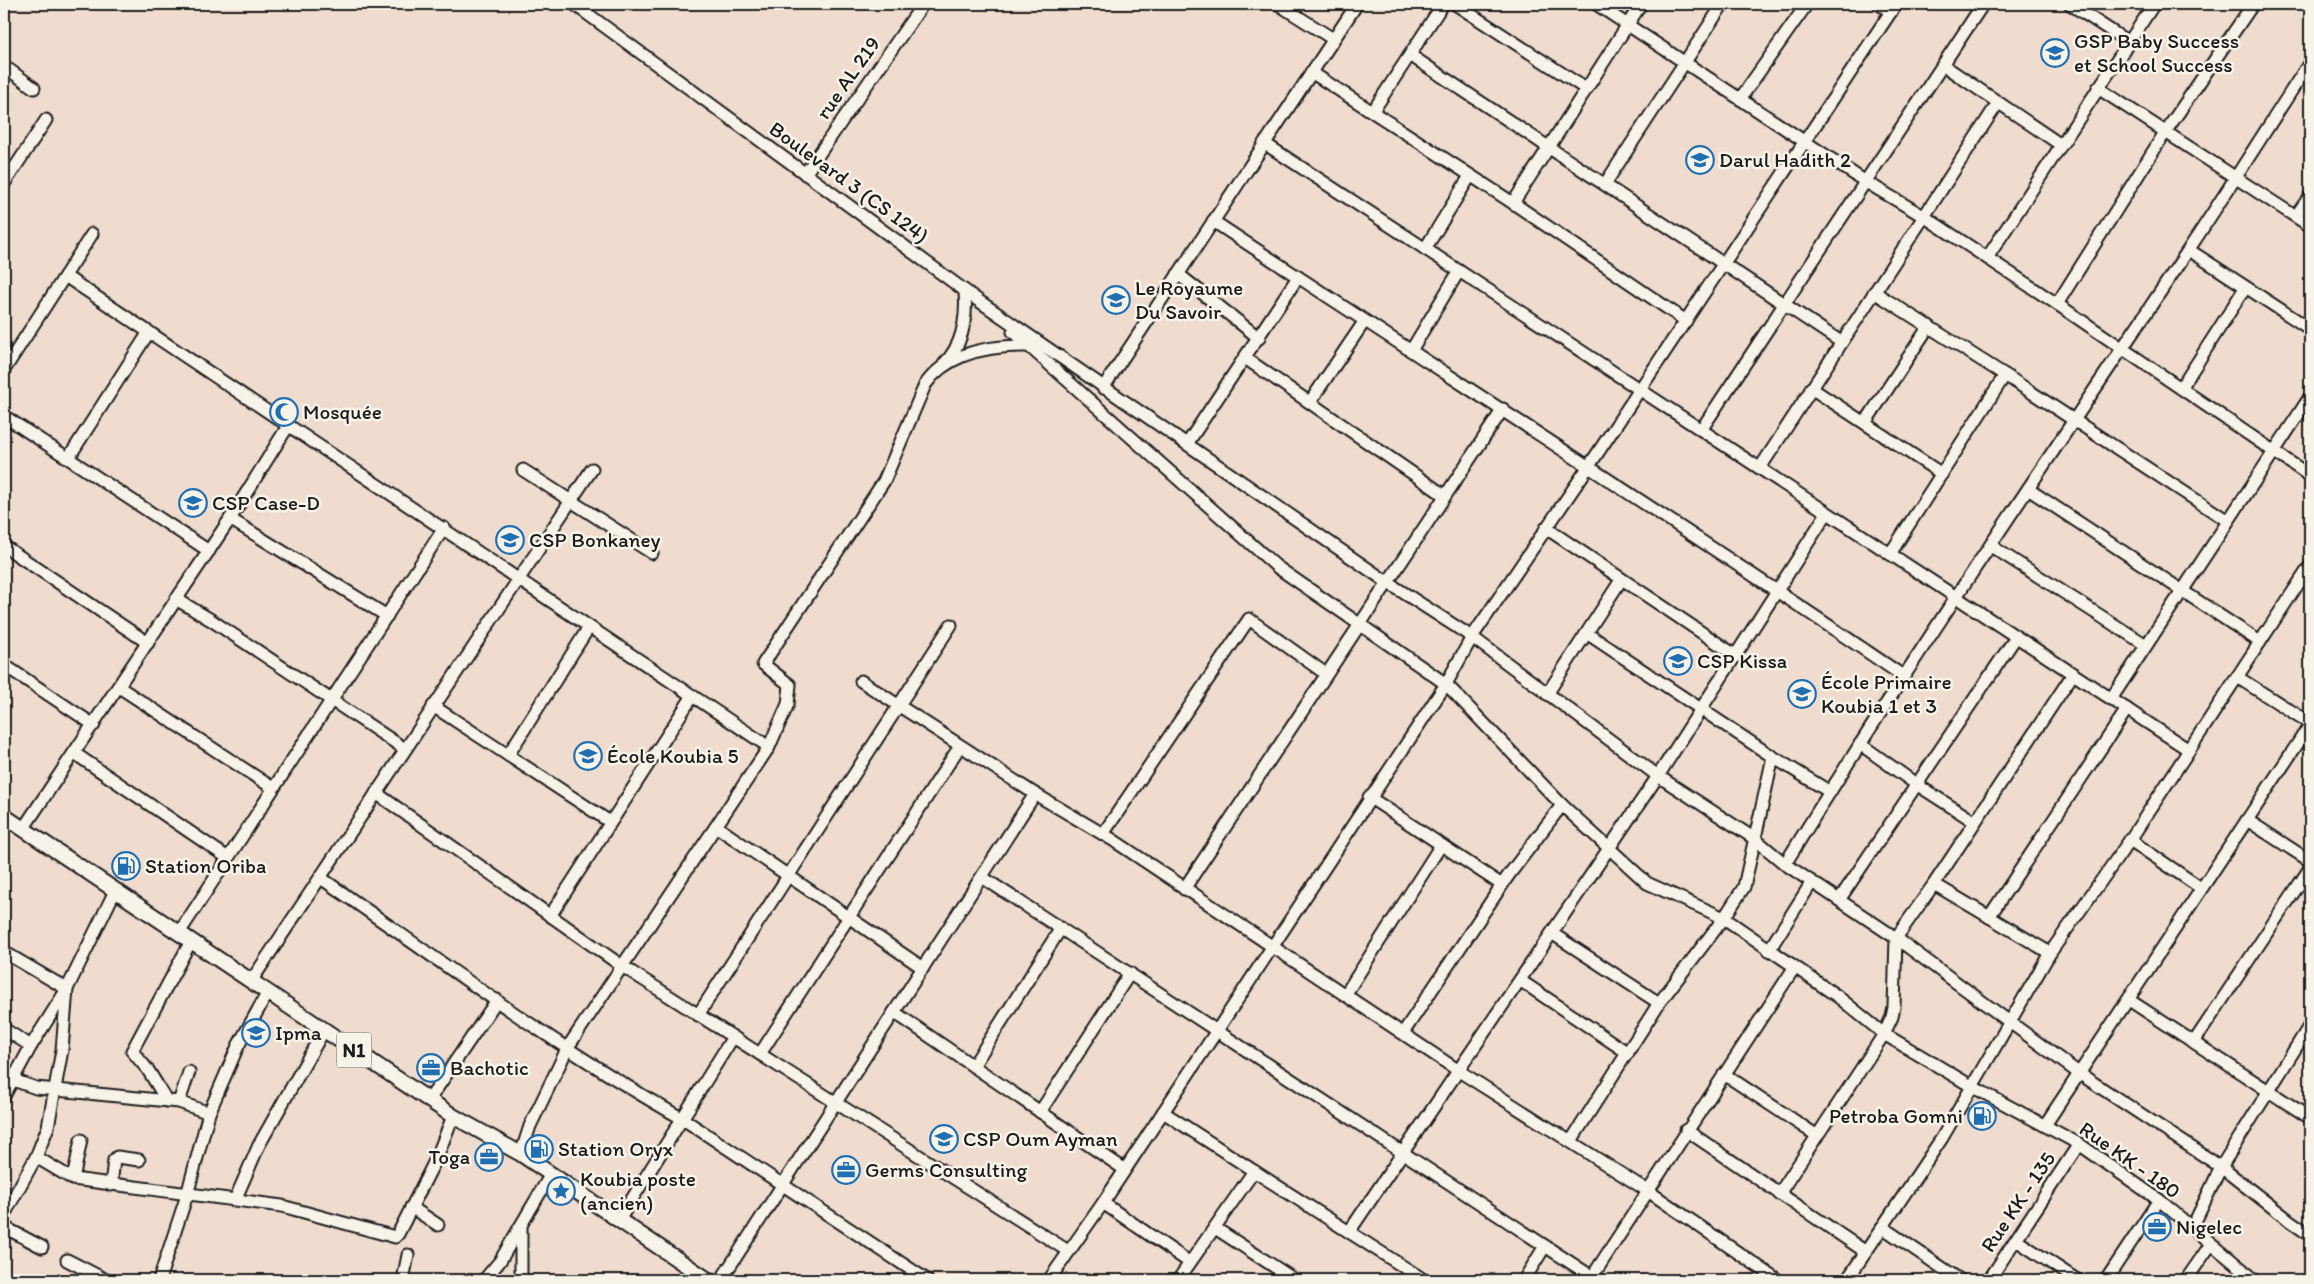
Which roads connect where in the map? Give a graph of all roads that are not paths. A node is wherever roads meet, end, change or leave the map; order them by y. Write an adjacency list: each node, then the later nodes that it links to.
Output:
1 (574, 4): 38 (street, Boulevard 3 (CS 124))
2 (923, 4): 38 (street, rue AL 219)
3 (1278, 4): 18 (street)
4 (1357, 4): 18 (street)
5 (1443, 4): 20 (street)
6 (1455, 4): 28 (street)
7 (1596, 4): 17 (street)
8 (1641, 4): 17 (street)
9 (1723, 4): 21 (street)
10 (1807, 4): 29 (street)
11 (1879, 4): 16 (street)
12 (1983, 4): 23 (street)
13 (2070, 4): 19 (street)
14 (2154, 4): 19 (street)
15 (2253, 4): 33 (street)
16 (1893, 8): 34 (street)
17 (1627, 24): 21 (street); 28 (street)
18 (1333, 39): 25 (street)
19 (2128, 42): 27 (street)
20 (1410, 55): 31 (street); 37 (street)
21 (1684, 62): 29 (street); 43 (street)
22 (2310, 62): 40 (street)
23 (1943, 65): 30 (street); 41 (street)
24 (4, 66): 26 (street)
25 (1311, 72): 31 (street); 35 (street)
26 (34, 88)
27 (2098, 88): 33 (street); 36 (street)
28 (1586, 90): 37 (street)
29 (1740, 99): 34 (street)
30 (1998, 103): 36 (street); 47 (street)
31 (1373, 111): 39 (street)
32 (46, 120): 42 (street)
33 (2166, 131): 40 (street); 64 (street)
34 (1805, 142): 41 (street); 54 (street)
35 (1264, 143): 48 (street); 51 (street)
36 (2061, 145): 53 (street)
37 (1549, 147): 43 (street); 45 (street)
38 (805, 174): 60 (street, Boulevard 3 (CS 124))
39 (1470, 176): 45 (street); 51 (street)
40 (2235, 176): 46 (street); 52 (street)
41 (1866, 182): 47 (street); 63 (street)
42 (4, 184)
43 (1605, 184): 54 (street)
44 (2310, 196): 46 (street)
45 (1513, 203): 65 (street)
46 (2296, 216): 49 (street)
47 (1925, 217): 53 (street); 61 (street)
48 (1213, 221): 56 (street); 58 (street)
49 (2310, 226)
50 (92, 234): 57 (street)
51 (1425, 249): 55 (street)
52 (2188, 250): 59 (street); 74 (street)
53 (1987, 258): 64 (street)
54 (1724, 263): 63 (street); 65 (street)
55 (1459, 271): 75 (street); 83 (street)
56 (1178, 274): 70 (street); 80 (street)
57 (65, 276): 69 (street); 78 (street)
58 (1298, 276): 66 (street); 70 (street)
59 (2245, 288): 68 (street); 82 (street)
60 (965, 291): 62 (street, Boulevard 3 (CS 124)); 77 (street)
61 (1874, 292): 67 (street); 71 (street)
62 (979, 301): 72 (street, Rue KK - 180); 73 (street, Boulevard 3 (CS 124))
63 (1786, 304): 71 (street); 91 (street)
64 (2057, 304): 74 (street)
65 (1686, 321): 83 (street)
66 (1364, 322): 75 (street); 85 (street)
67 (1929, 326): 79 (street); 89 (street)
68 (2310, 329)
69 (149, 332): 90 (street); 94 (street)
70 (1259, 338): 76 (street)
71 (1841, 342): 81 (street)
72 (1028, 346): 73 (street); 77 (street); 123 (street, Rue KK - 180)
73 (1043, 346): 80 (street, Boulevard 3 (CS 124))
74 (2122, 348): 82 (street); 88 (street)
75 (1412, 350): 86 (street)
76 (1245, 358): 85 (street); 92 (street)
77 (940, 368): 153 (street)
78 (4, 370)
79 (2006, 375): 88 (street); 99 (street)
80 (1103, 388): 92 (street, Boulevard 3 (CS 124))
81 (1811, 388): 89 (street); 96 (street)
82 (2181, 388): 93 (street)
83 (1640, 390): 91 (street); 95 (street)
84 (2310, 397): 93 (street)
85 (1310, 402): 102 (street)
86 (1503, 409): 95 (street); 102 (street)
87 (4, 416): 94 (street)
88 (2074, 420): 101 (street); 106 (street)
89 (1865, 423): 99 (street)
90 (288, 426): 105 (street); 107 (street)
91 (1701, 430): 96 (street)
92 (1187, 444): 117 (street, Boulevard 3 (CS 124))
93 (2274, 452): 100 (street); 106 (street)
94 (69, 457): 111 (street)
95 (1589, 466): 108 (street); 119 (street)
96 (1760, 468): 104 (street)
97 (592, 469): 103 (street)
98 (524, 470): 103 (street)
99 (1942, 474): 113 (street)
100 (2310, 476)
101 (2028, 489): 110 (street); 118 (street)
102 (1444, 495): 117 (street)
103 (571, 500): 112 (street); 115 (street)
104 (1828, 513): 113 (street); 119 (street)
105 (230, 519): 111 (street); 122 (street)
106 (2228, 521): 118 (street)
107 (444, 528): 115 (street); 122 (street)
108 (1546, 528): 116 (street); 127 (street)
109 (4, 546): 130 (street)
110 (1991, 546): 120 (street); 131 (street)
111 (209, 551): 121 (street)
112 (652, 553)
113 (1890, 554): 120 (street)
114 (2310, 566): 129 (street)
115 (520, 579): 125 (street); 145 (street)
116 (1621, 580): 126 (street); 132 (street)
117 (1387, 582): 123 (street); 127 (street, Boulevard 3 (CS 124))
118 (2183, 589): 129 (street); 131 (street)
119 (1778, 590): 132 (street); 136 (street)
120 (1954, 596): 128 (street); 136 (street)
121 (176, 599): 130 (street); 144 (street)
122 (387, 616): 144 (street)
123 (1358, 624): 134 (street); 139 (street, Rue KK - 180)
124 (951, 625): 146 (street)
125 (589, 627): 142 (street); 157 (street)
126 (1588, 634): 141 (street); 148 (street)
127 (1472, 637): 139 (street); 141 (street, Boulevard 3 (CS 124))
128 (2016, 637): 135 (street); 160 (street)
129 (2260, 642): 137 (street)
130 (148, 643): 140 (street)
131 (2146, 645): 143 (street)
132 (1735, 655): 148 (street)
133 (4, 665): 150 (street)
134 (1326, 674): 173 (street); 189 (street)
135 (2073, 674): 143 (street); 170 (street)
136 (1903, 676): 151 (street)
137 (2237, 677): 149 (street); 155 (street)
138 (861, 681): 146 (street)
139 (1446, 684): 165 (street); 166 (street, Rue KK - 180)
140 (119, 687): 150 (street); 161 (street)
141 (1547, 694): 159 (street, Boulevard 3 (CS 124))
142 (692, 697): 153 (street); 169 (street)
143 (2111, 699): 147 (street)
144 (331, 701): 154 (street); 161 (street)
145 (433, 706): 154 (street); 157 (street)
146 (898, 706): 152 (street); 184 (street)
147 (2127, 709): 155 (street); 193 (street)
148 (1701, 710): 158 (street); 159 (street)
149 (2310, 724): 168 (street)
150 (94, 725): 156 (street)
151 (1860, 744): 160 (street); 162 (street)
152 (960, 746): 164 (street); 195 (street)
153 (768, 747): 171 (street)
154 (405, 749): 163 (street)
155 (2189, 750): 175 (street)
156 (74, 753): 172 (street); 178 (street)
157 (508, 755): 169 (street)
158 (1773, 758): 162 (street); 174 (street)
159 (1658, 776): 174 (street, Boulevard 3 (CS 124)); 177 (street)
160 (1916, 784): 170 (street); 191 (street)
161 (273, 788): 178 (street)
162 (1830, 792): 180 (street)
163 (376, 794): 183 (street); 192 (street)
164 (1035, 794): 173 (street); 182 (street)
165 (1370, 797): 176 (street); 201 (street)
166 (1562, 805): 177 (street, Rue KK - 180); 187 (street)
167 (4, 816): 172 (main road, N1)
168 (2247, 820): 179 (street); 188 (street)
169 (610, 822): 192 (street)
170 (1975, 822): 186 (street)
171 (717, 827): 184 (street); 205 (street)
172 (23, 829): 190 (main road, N1)
173 (1104, 834): 189 (street)
174 (1755, 839): 180 (street, Boulevard 3 (CS 124)); 194 (street)
175 (2130, 840): 188 (street); 204 (street)
176 (1441, 845): 187 (street); 213 (street)
177 (1608, 848): 194 (street, Rue KK - 180); 198 (street)
178 (228, 858): 197 (street)
179 (2310, 861)
180 (1785, 864): 185 (street, Boulevard 3 (CS 124))
181 (2310, 868): 227 (street)
182 (982, 877): 196 (street); 206 (street)
183 (321, 878): 209 (street); 214 (street)
184 (788, 878): 195 (street); 218 (street)
185 (1812, 882): 191 (street, Boulevard 3 (CS 124)); 202 (street)
186 (1934, 884): 193 (street); 199 (street)
187 (1502, 885): 224 (street)
188 (2201, 888): 215 (street)
189 (1184, 889): 201 (street)
190 (115, 891): 197 (main road, N1); 211 (street)
191 (1839, 900): 199 (street, Boulevard 3 (CS 124))
192 (550, 916): 205 (street)
193 (1989, 917): 204 (street)
194 (1724, 918): 202 (street, Rue KK - 180); 216 (street)
195 (848, 919): 206 (street); 231 (street)
196 (1061, 928): 208 (street); 232 (street)
197 (179, 933): 200 (main road, N1)
198 (1553, 934): 210 (street); 216 (street)
199 (1896, 938): 219 (street, Boulevard 3 (CS 124)); 225 (street)
200 (192, 940): 209 (main road, N1); 243 (street)
201 (1271, 947): 213 (street); 223 (street)
202 (1769, 950): 207 (street, Rue KK - 180)
203 (4, 952): 211 (street)
204 (2050, 953): 219 (street)
205 (622, 966): 218 (street); 229 (street)
206 (923, 968): 217 (street)
207 (1794, 968): 225 (street, Rue KK - 180); 235 (street)
208 (1130, 974): 223 (street); 245 (street)
209 (252, 980): 212 (main road, N1)
210 (1521, 981): 230 (street); 233 (street)
211 (67, 989): 228 (street); 239 (street)
212 (268, 992): 222 (main road, N1); 247 (street)
213 (1345, 995): 224 (street)
214 (497, 1000): 229 (street); 242 (street)
215 (2129, 1000): 227 (street); 236 (street)
216 (1659, 1003): 230 (street)
217 (894, 1012): 232 (street); 244 (street)
218 (698, 1015): 226 (street)
219 (2010, 1023): 236 (street, Boulevard 3 (CS 124)); 238 (street)
220 (2310, 1025): 240 (street)
221 (4, 1029): 228 (street)
222 (324, 1030): 242 (main road, N1); 271 (street)
223 (1217, 1031): 246 (street); 257 (street)
224 (1403, 1033): 233 (street)
225 (1884, 1034): 238 (street, Rue KK - 180); 253 (street)
226 (734, 1037): 231 (street); 250 (street)
227 (2194, 1042): 240 (street)
228 (31, 1046): 237 (street)
229 (568, 1047): 250 (street); 258 (street)
230 (1628, 1053): 255 (street)
231 (760, 1054): 244 (street)
232 (973, 1066): 245 (street)
233 (1459, 1071): 255 (street); 257 (street)
234 (189, 1072): 243 (street)
235 (1724, 1074): 252 (street); 253 (street)
236 (2080, 1074): 251 (street); 261 (street, Boulevard 3 (CS 124))
237 (13, 1080): 239 (street); 241 (street)
238 (1973, 1087): 251 (street, Rue KK - 180); 280 (street)
239 (55, 1089): 243 (street); 259 (street)
240 (2268, 1091): 249 (street); 261 (street)
241 (4, 1096)
242 (429, 1100): 248 (main road, N1)
243 (173, 1101): 247 (street)
244 (836, 1103): 267 (street); 289 (street)
245 (1040, 1112): 262 (street)
246 (1163, 1112): 262 (street); 263 (street)
247 (210, 1113): 270 (street)
248 (453, 1116): 258 (main road, N1); 274 (street)
249 (2310, 1118)
250 (683, 1119): 267 (street); 276 (street)
251 (2045, 1126): 256 (street, Rue KK - 180)
252 (1686, 1130): 268 (street); 269 (street)
253 (1816, 1135): 269 (street)
254 (81, 1140): 265 (street)
255 (1571, 1141): 268 (street)
256 (2079, 1144): 272 (street, Rue KK - 180); 285 (street, Rue KK - 135)
257 (1404, 1153): 283 (street); 287 (street)
258 (521, 1154): 264 (main road, N1)
259 (36, 1157): 265 (street); 275 (street)
260 (139, 1160): 266 (street)
261 (2221, 1167): 282 (street); 284 (street, Boulevard 3 (CS 124))
262 (1124, 1170): 273 (street)
263 (1254, 1171): 281 (street); 283 (street)
264 (551, 1174): 276 (main road, N1); 278 (street)
265 (72, 1179): 266 (street)
266 (112, 1185): 270 (street)
267 (783, 1185): 301 (street); 302 (street)
268 (1648, 1191): 294 (street); 308 (street)
269 (1779, 1194): 290 (street)
270 (187, 1195): 271 (street); 296 (street)
271 (234, 1200): 274 (street)
272 (2159, 1200): 282 (street, Rue KK - 180); 313 (street)
273 (1103, 1204): 289 (street); 293 (street)
274 (411, 1207): 277 (street)
275 (4, 1215)
276 (619, 1220): 300 (main road, N1)
277 (438, 1225)
278 (521, 1225): 298 (street); 299 (street)
279 (4, 1227): 288 (street)
280 (1882, 1227): 290 (street); 310 (street)
281 (1215, 1228): 293 (street); 305 (street)
282 (2192, 1228): 286 (street, Rue KK - 180)
283 (1349, 1232): 306 (street)
284 (2310, 1235)
285 (2016, 1240): 311 (street, Rue KK - 135); 312 (street)
286 (2211, 1244): 314 (street); 315 (street, Rue KK - 180)
287 (1545, 1246): 294 (street); 307 (street)
288 (42, 1247)
289 (1068, 1251): 303 (street)
290 (1866, 1252): 309 (street)
291 (408, 1255): 297 (street)
292 (67, 1260): 295 (street)
293 (1189, 1262): 304 (street)
294 (1593, 1279)
295 (106, 1280)
296 (159, 1280)
297 (403, 1280)
298 (484, 1280)
299 (521, 1280)
300 (708, 1280)
301 (721, 1280)
302 (927, 1280)
303 (1048, 1280)
304 (1178, 1280)
305 (1295, 1280)
306 (1424, 1280)
307 (1524, 1280)
308 (1778, 1280)
309 (1847, 1280)
310 (1960, 1280)
311 (1989, 1280)
312 (2077, 1280)
313 (2106, 1280)
314 (2186, 1280)
315 (2255, 1280)

